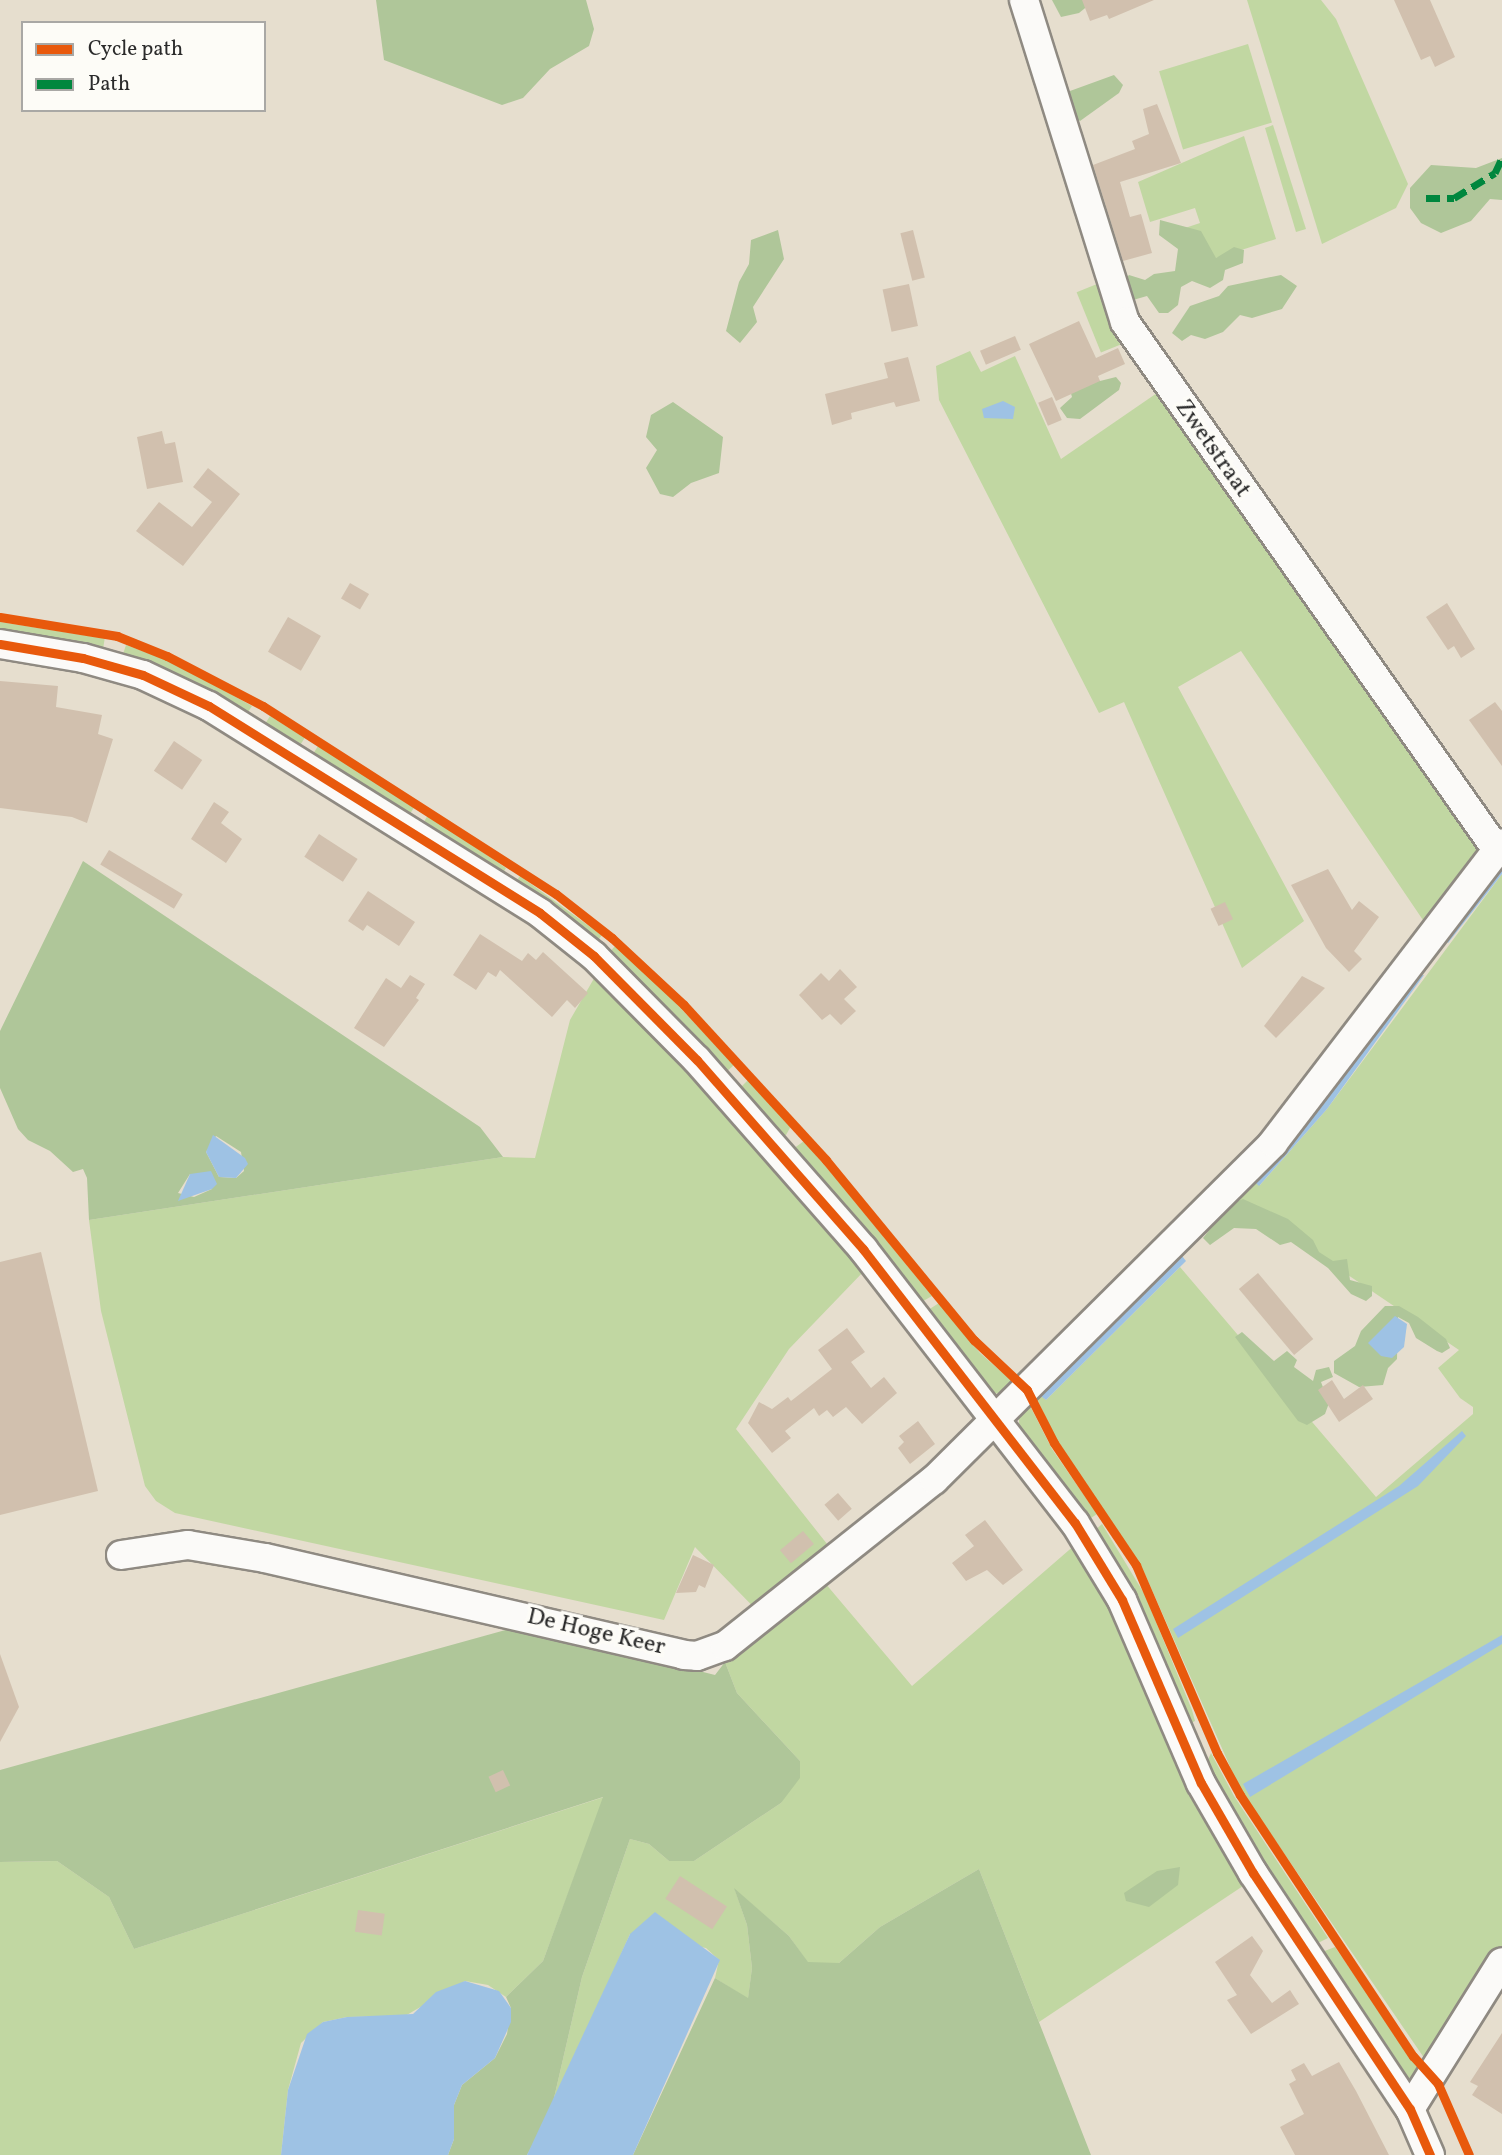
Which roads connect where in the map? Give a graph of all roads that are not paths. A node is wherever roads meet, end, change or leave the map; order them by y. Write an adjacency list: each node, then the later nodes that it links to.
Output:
1 (1024, 0): 3 (street, Zwetstraat)
2 (0, 644): 4 (street)
3 (1499, 846): 4 (street, De Hoge Keer)
4 (996, 1420): 5 (street, De Hoge Keer); 7 (street)
5 (121, 1555)
6 (1502, 1962): 7 (street)
7 (1410, 2109): 8 (street)
8 (1430, 2155)

